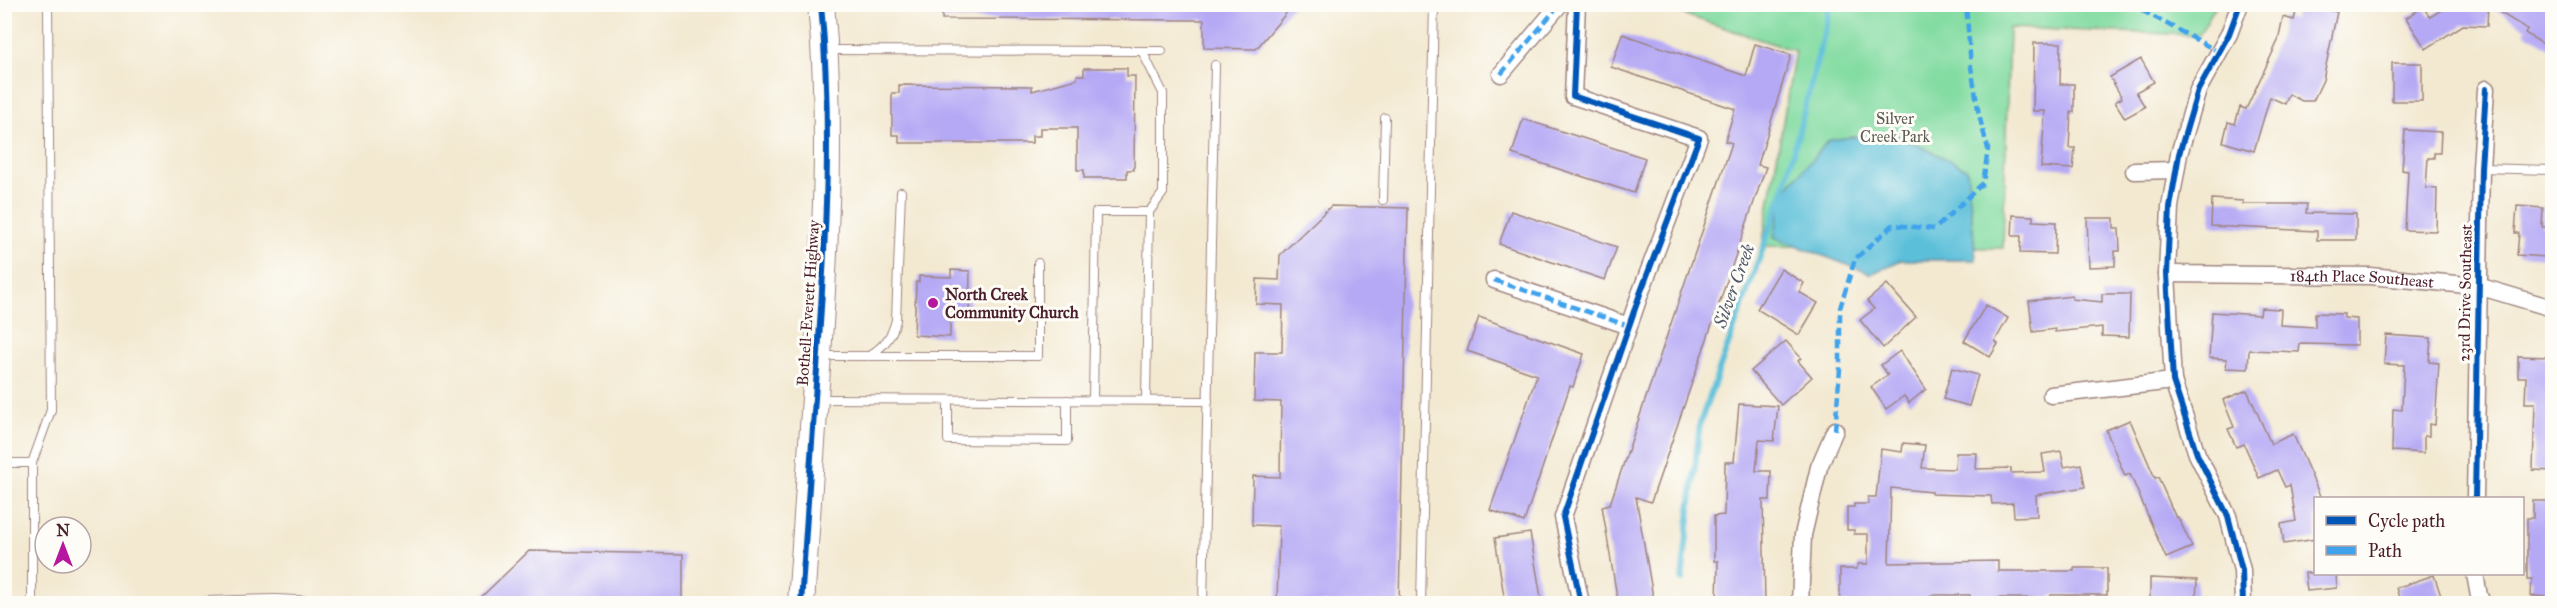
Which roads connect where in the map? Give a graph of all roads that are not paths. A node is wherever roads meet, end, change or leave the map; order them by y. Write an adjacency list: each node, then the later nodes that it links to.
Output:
1 (48, 4): 39 (lane)
2 (821, 4): 7 (main road, Bothell-Everett Highway)
3 (1434, 4): 47 (lane)
4 (1560, 4): 11 (street)
5 (1577, 4): 26 (street)
6 (2240, 4): 15 (street)
7 (826, 50): 8 (lane); 27 (main road, Bothell-Everett Highway)
8 (1142, 51): 9 (lane); 20 (lane)
9 (1162, 51)
10 (1215, 65): 36 (lane)
11 (1501, 74)
12 (2486, 88): 14 (street, 23rd Drive Southeast)
13 (1385, 118): 19 (lane)
14 (2481, 168): 16 (lane); 24 (street, 23rd Drive Southeast)
15 (2176, 170): 17 (street); 22 (street)
16 (2553, 170)
17 (2134, 171)
18 (901, 192): 28 (lane)
19 (1383, 200)
20 (1149, 212): 34 (lane); 35 (lane)
21 (1038, 263): 28 (lane)
22 (2167, 274): 24 (street, 184th Place Southeast); 29 (street)
23 (1494, 280): 26 (street)
24 (2478, 286): 25 (street, 184th Place Southeast); 40 (street, 23rd Drive Southeast)
25 (2553, 308)
26 (1629, 326): 48 (street)
27 (818, 356): 28 (lane); 31 (main road, Bothell-Everett Highway)
28 (869, 356)
29 (2173, 381): 30 (street); 50 (street)
30 (2050, 395)
31 (815, 399): 32 (lane); 45 (main road, Bothell-Everett Highway)
32 (948, 400): 33 (lane); 33 (lane)
33 (1067, 400): 34 (lane)
34 (1093, 400): 35 (lane)
35 (1146, 400): 36 (lane)
36 (1208, 401): 46 (lane)
37 (1835, 430): 49 (street)
38 (4, 463): 39 (lane)
39 (32, 464): 42 (lane)
40 (2475, 497)
41 (2475, 575): 51 (street)
42 (32, 603)
43 (204, 603): 44 (lane)
44 (379, 603)
45 (801, 603)
46 (1203, 603)
47 (1421, 603)
48 (1581, 603)
49 (1800, 603)
50 (2242, 603)
51 (2483, 603)

